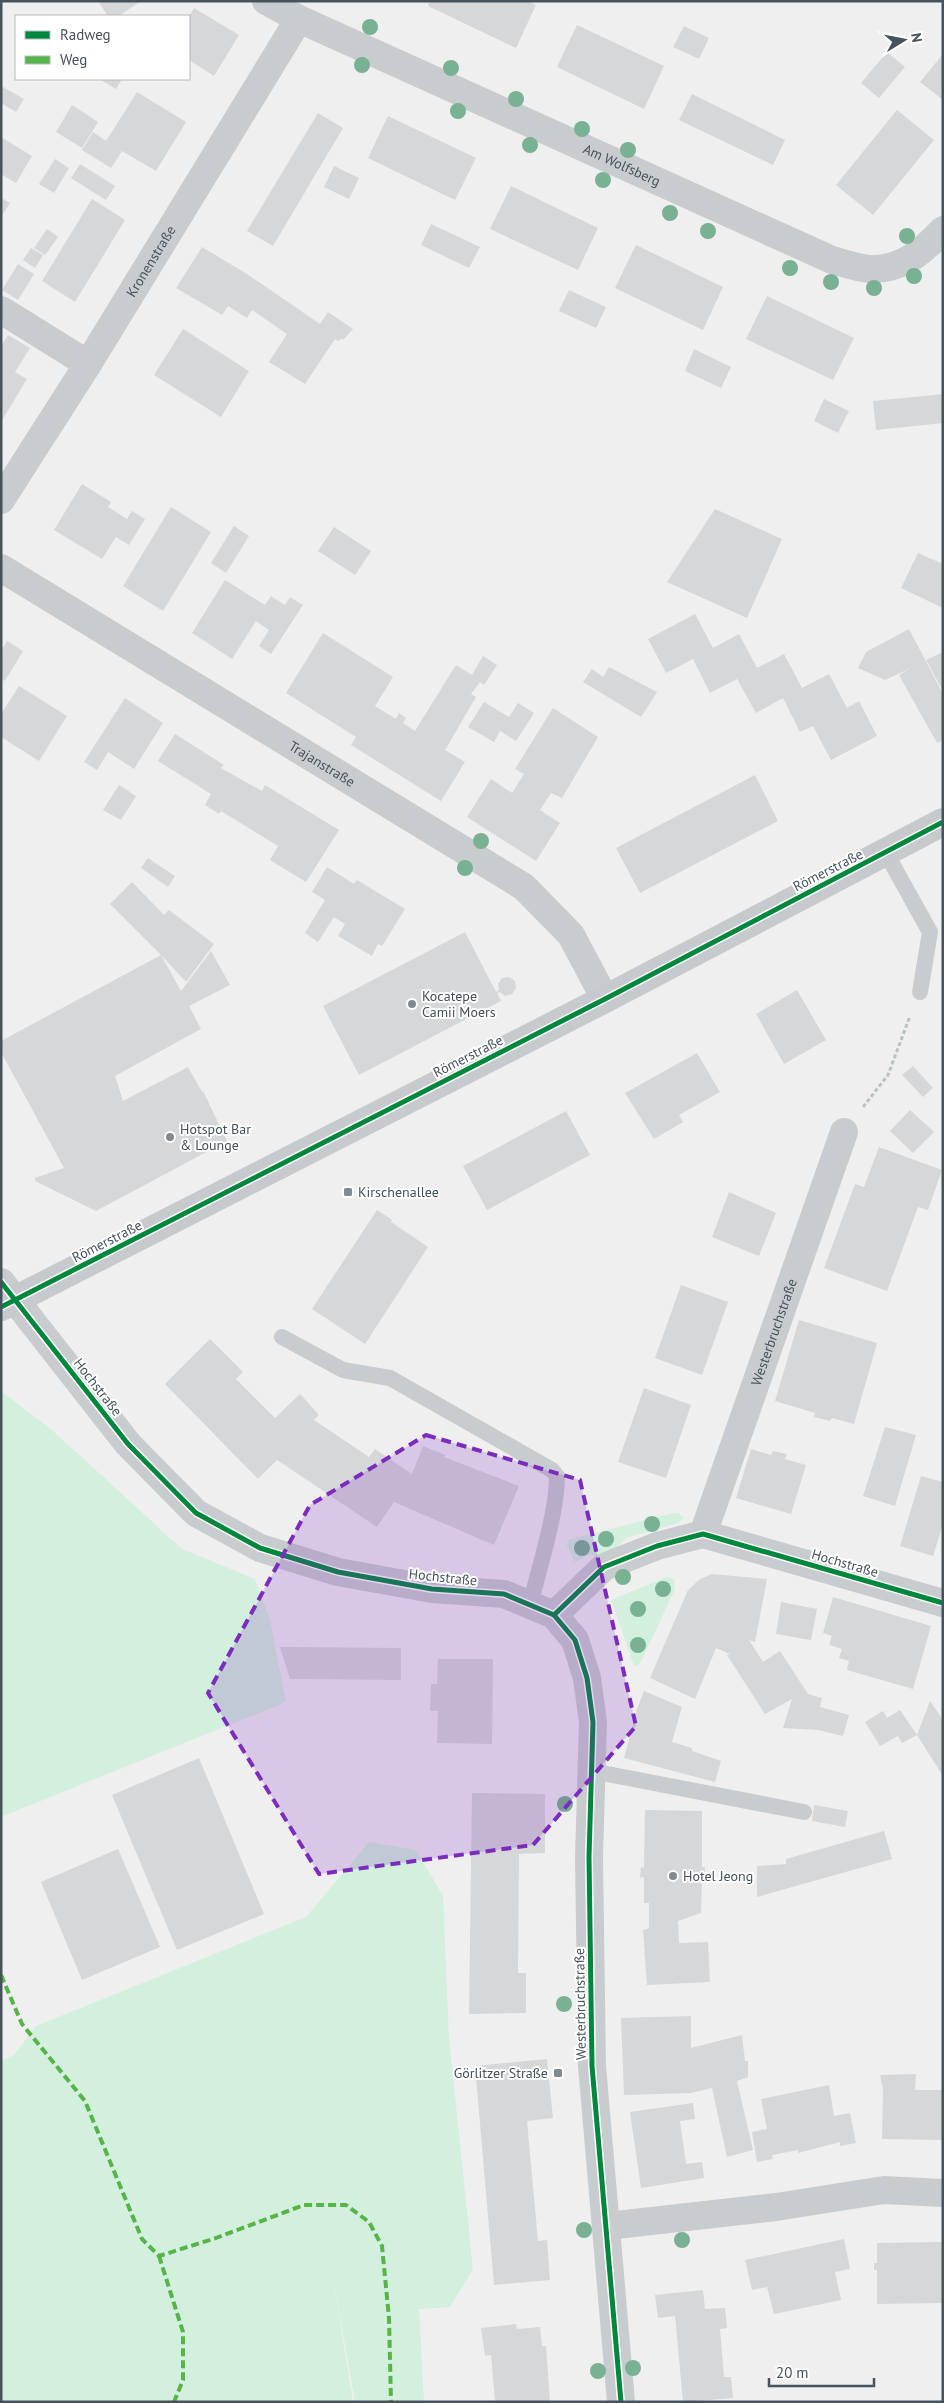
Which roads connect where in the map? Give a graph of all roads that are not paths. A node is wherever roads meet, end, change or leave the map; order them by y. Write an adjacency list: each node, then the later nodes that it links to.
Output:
1 (266, 1): 2 (street, Am Wolfsberg)
2 (299, 19): 3 (street, Am Wolfsberg); 5 (street, Kronenstraße)
3 (943, 230)
4 (1, 310): 5 (street)
5 (88, 364): 6 (street, Kronenstraße)
6 (1, 500)
7 (1, 568): 11 (street, Trajanstraße)
8 (943, 822): 9 (main road, Römerstraße)
9 (886, 853): 10 (lane); 11 (main road, Römerstraße)
10 (920, 992)
11 (605, 999): 13 (main road, Römerstraße)
12 (844, 1132): 15 (street, Westerbruchstraße)
13 (6, 1296): 17 (street, Hochstraße)
14 (282, 1337): 17 (lane)
15 (703, 1534): 16 (street, Hochstraße); 17 (street)
16 (943, 1603)
17 (542, 1610): 18 (street, Westerbruchstraße)
18 (592, 1771): 19 (lane); 21 (street, Westerbruchstraße)
19 (804, 1812)
20 (943, 2193): 21 (street)
21 (607, 2226): 22 (street, Westerbruchstraße)
22 (621, 2402)

